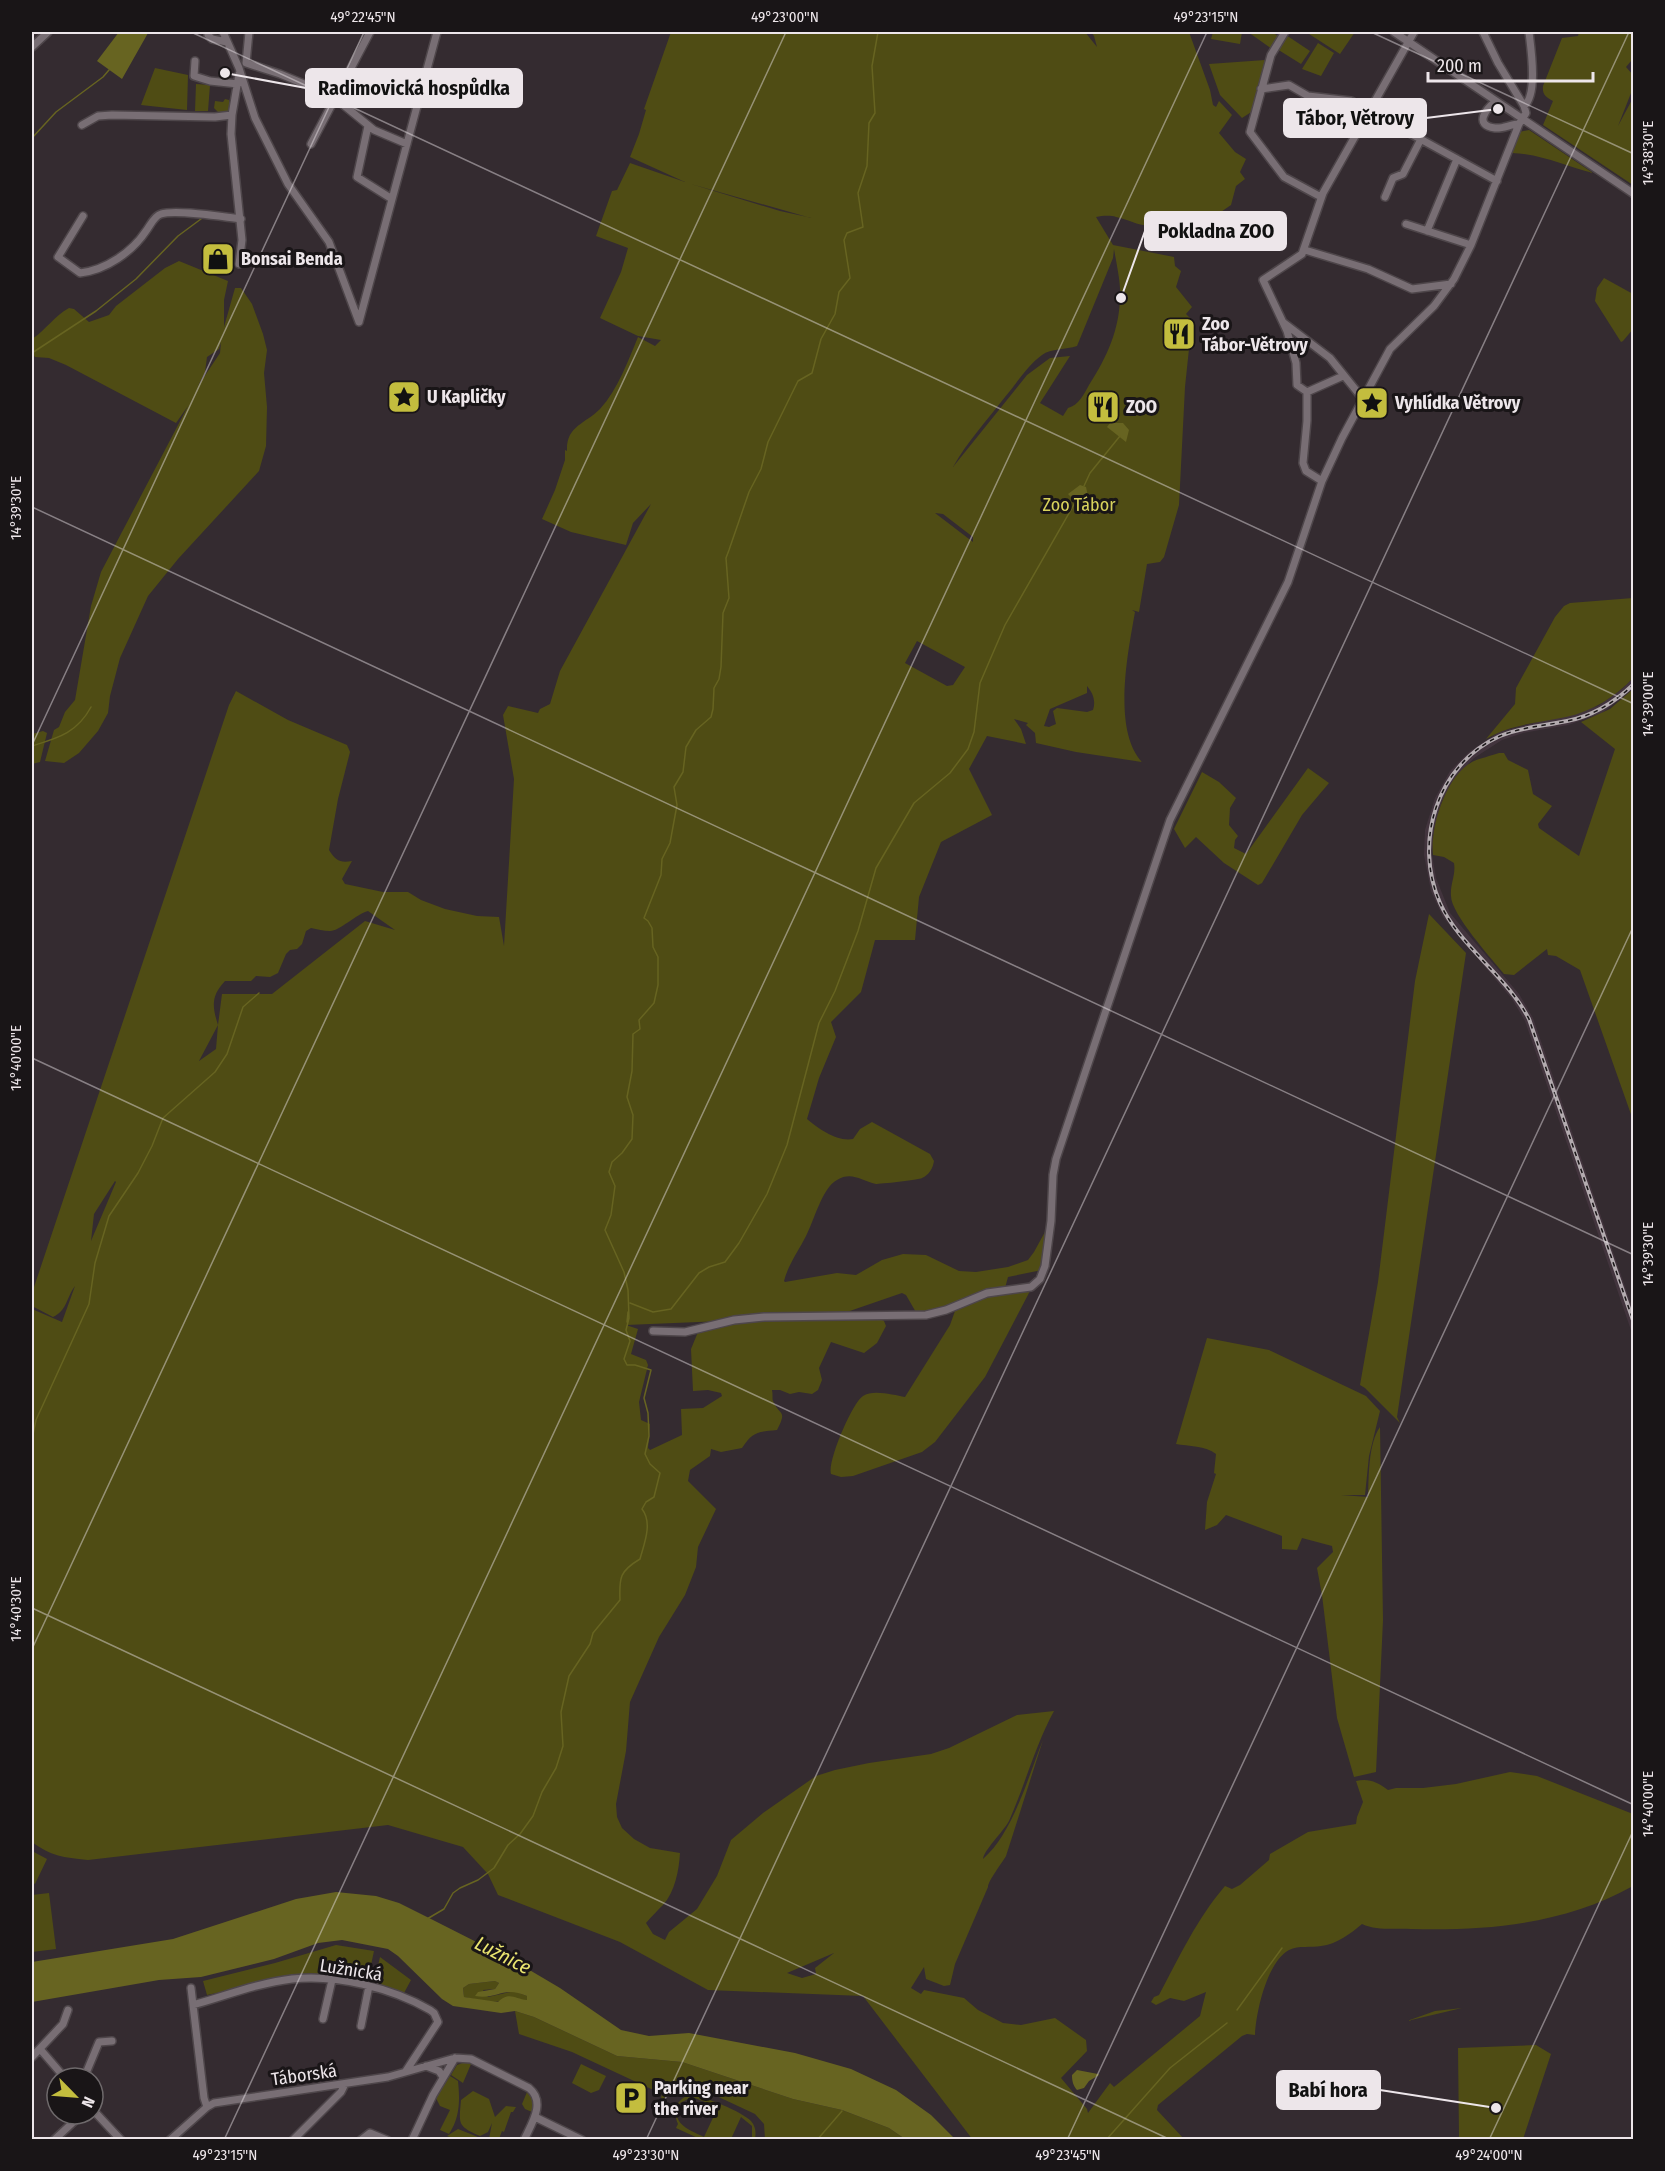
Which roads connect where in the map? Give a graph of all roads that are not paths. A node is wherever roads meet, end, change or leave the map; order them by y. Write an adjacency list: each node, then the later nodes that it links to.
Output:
1 (48, 32): 14 (street)
2 (208, 32): 13 (street)
3 (223, 32): 13 (street)
4 (249, 32): 16 (street)
5 (370, 32): 20 (street)
6 (437, 32): 30 (street)
7 (1285, 32): 19 (street)
8 (1394, 32): 12 (street)
9 (1414, 32): 12 (street)
10 (1483, 32): 22 (street)
11 (1529, 32): 22 (street)
12 (1408, 41): 21 (street); 23 (street)
13 (227, 42): 17 (street)
14 (32, 46)
15 (195, 61): 18 (street)
16 (246, 63): 17 (street); 20 (street)
17 (239, 68): 18 (street); 36 (street)
18 (238, 84): 24 (street)
19 (1262, 89): 23 (street); 34 (street)
20 (336, 99): 27 (street); 29 (street)
21 (1496, 101): 25 (street); 25 (street)
22 (1524, 106): 25 (street)
23 (1369, 110): 28 (street); 34 (street)
24 (232, 115): 26 (street); 38 (street)
25 (1520, 122): 32 (street); 33 (street)
26 (82, 125)
27 (368, 126): 30 (street); 36 (street)
28 (1420, 139): 31 (street); 35 (street)
29 (311, 144)
30 (407, 144): 36 (street)
31 (1457, 159): 32 (street); 40 (street)
32 (1497, 181): 41 (street)
33 (1634, 194)
34 (1321, 197): 42 (street)
35 (1384, 197)
36 (392, 200)
37 (83, 216): 38 (street)
38 (241, 219): 43 (street)
39 (1406, 224): 40 (street)
40 (1427, 231): 41 (street)
41 (1471, 245): 44 (street)
42 (1305, 250): 44 (street); 45 (street)
43 (239, 264)
44 (1451, 284): 48 (street)
45 (1284, 323): 46 (street); 47 (street)
46 (1343, 376): 47 (street); 48 (street)
47 (1307, 392): 49 (street)
48 (1363, 399): 49 (street)
49 (1322, 481): 50 (street)
50 (653, 1331)
51 (332, 1980): 52 (street, Lužnická); 54 (street, Lužnická); 56 (street)
52 (369, 1986): 57 (street); 65 (street, Lužnická)
53 (191, 1988): 54 (street)
54 (193, 2005): 68 (street)
55 (68, 2010): 59 (street)
56 (323, 2019)
57 (361, 2026)
58 (112, 2041): 63 (street)
59 (40, 2049): 60 (street); 62 (street)
60 (32, 2057)
61 (455, 2058): 64 (street, Táborská); 66 (street); 69 (street)
62 (55, 2066)
63 (89, 2066)
64 (424, 2066): 65 (street, Táborská); 66 (street)
65 (406, 2071): 67 (street, Táborská)
66 (443, 2077): 78 (street)
67 (345, 2084): 68 (street, Táborská); 75 (street)
68 (207, 2107): 74 (street, Táborská)
69 (535, 2117): 79 (street); 80 (street)
70 (105, 2123): 73 (street)
71 (69, 2126): 72 (street)
72 (54, 2139)
73 (120, 2139)
74 (170, 2139)
75 (292, 2139)
76 (361, 2139): 77 (street)
77 (387, 2139)
78 (412, 2139)
79 (524, 2139)
80 (582, 2139)

